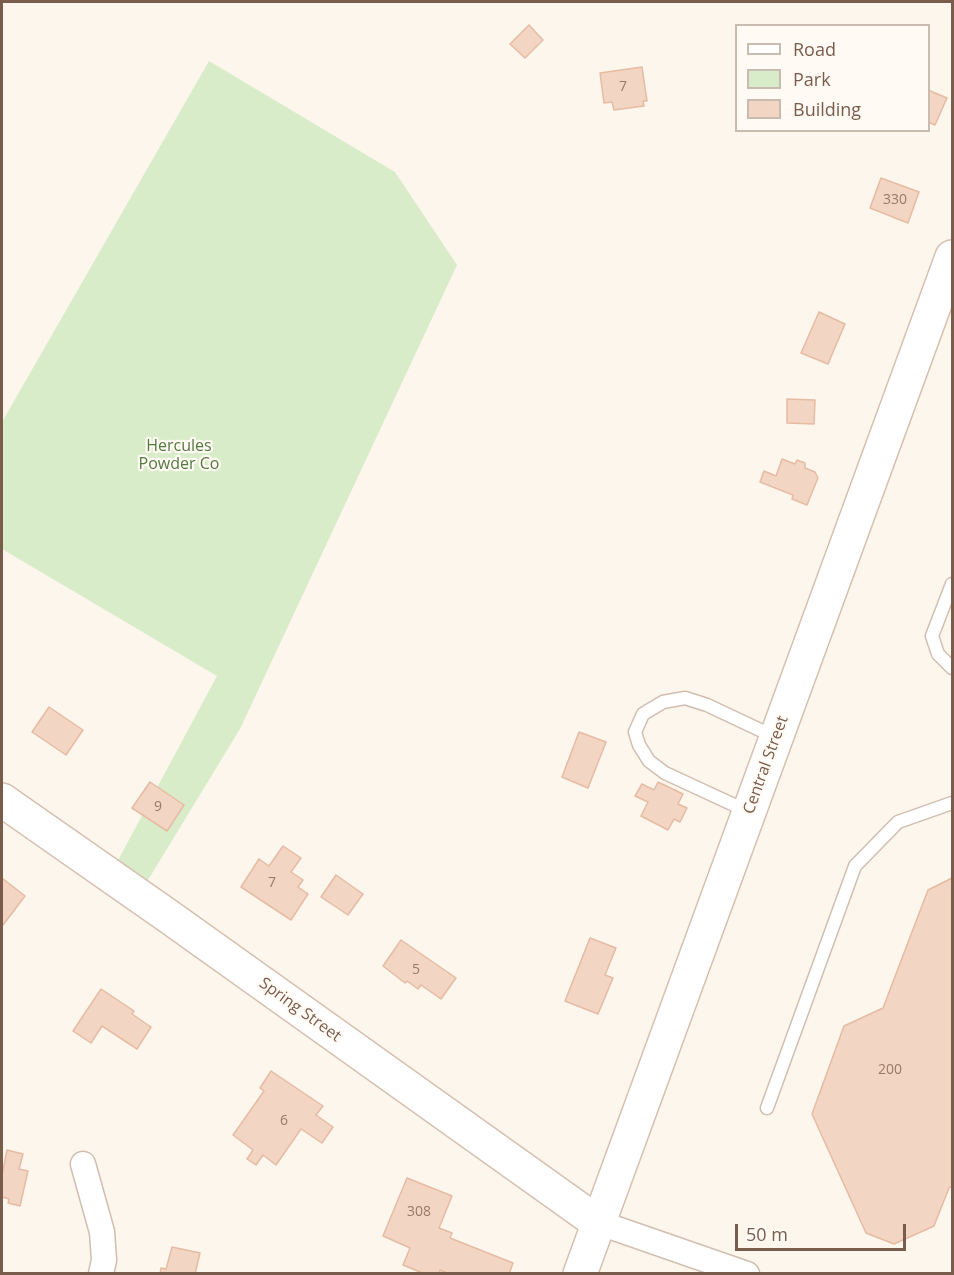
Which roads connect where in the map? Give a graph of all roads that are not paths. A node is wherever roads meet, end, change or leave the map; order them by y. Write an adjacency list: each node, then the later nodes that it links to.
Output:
1 (952, 257): 4 (main road, Central Street)
2 (952, 584): 3 (lane)
3 (952, 668)
4 (777, 737): 7 (main road, Central Street); 7 (lane)
5 (2, 800): 10 (main road, Spring Street)
6 (952, 803): 8 (lane)
7 (750, 812): 10 (main road, Central Street)
8 (767, 1107)
9 (83, 1164): 11 (street)
10 (597, 1222): 12 (main road, Central Street); 13 (street)
11 (100, 1274)
12 (580, 1274)
13 (747, 1274)

